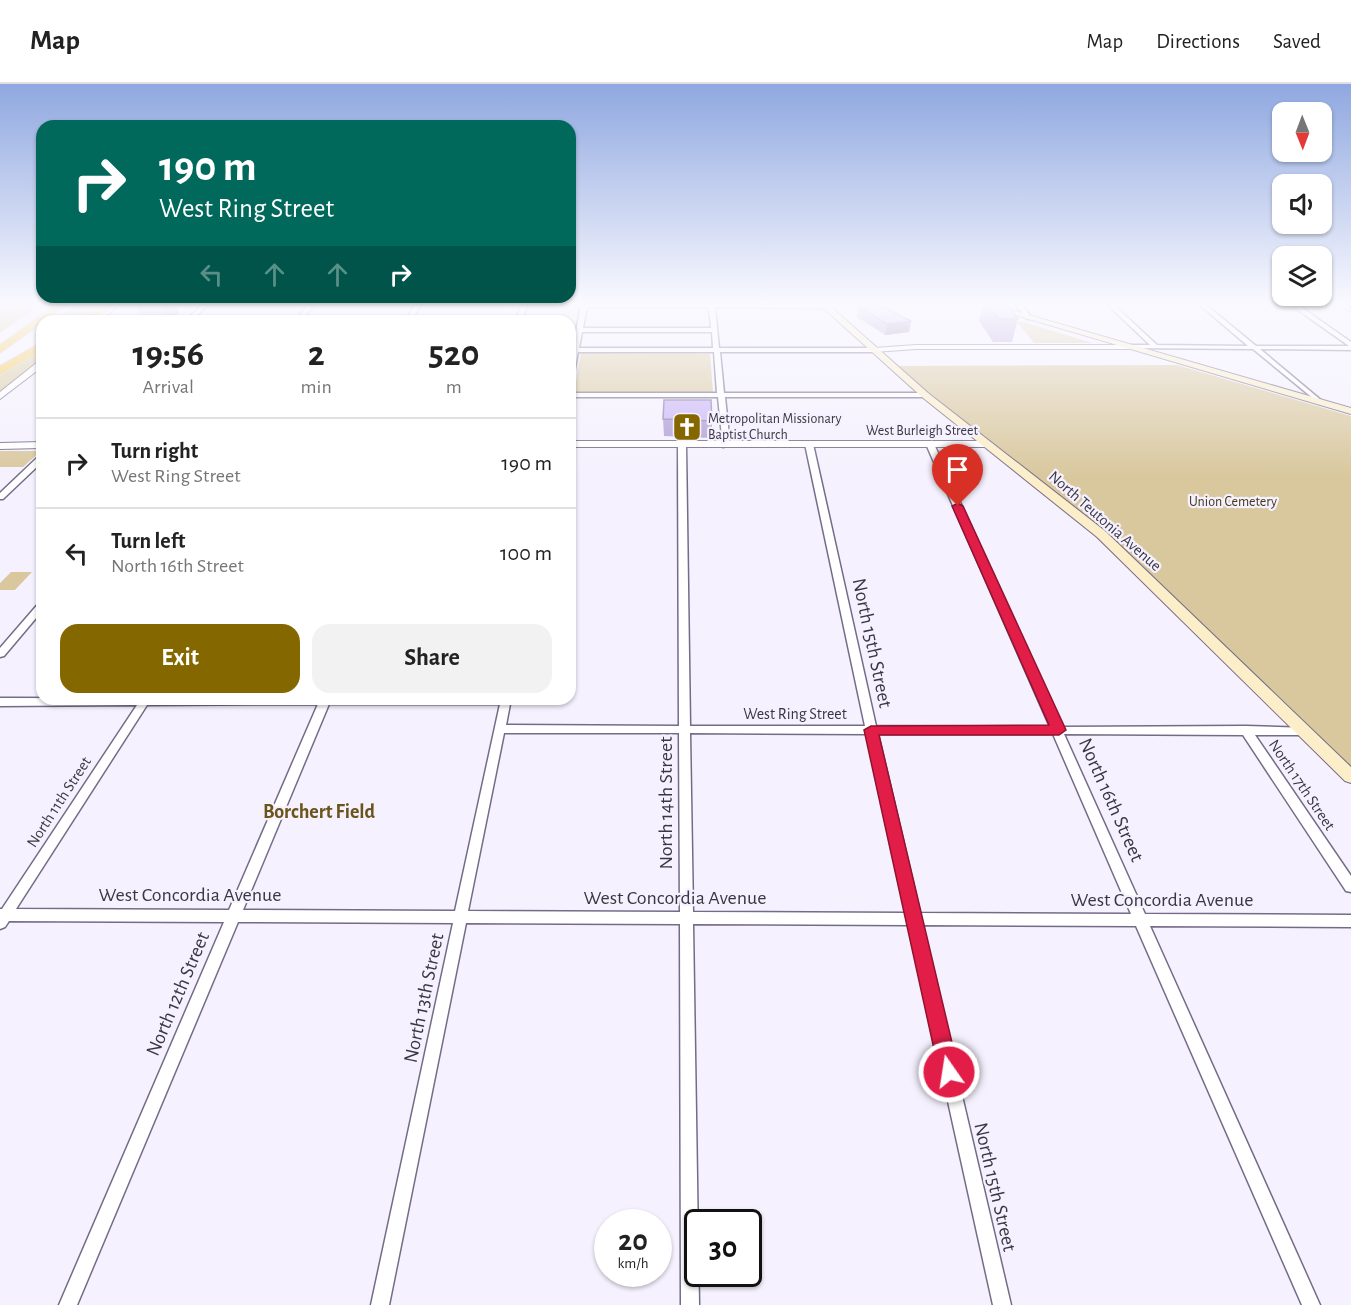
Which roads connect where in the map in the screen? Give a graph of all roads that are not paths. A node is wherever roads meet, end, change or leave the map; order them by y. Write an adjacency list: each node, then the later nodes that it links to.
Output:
1 (15, 362): 7 (highway)
2 (718, 362): 9 (street)
3 (888, 362): 10 (main road, North Teutonia Avenue)
4 (1180, 362): 12 (main road)
5 (1272, 362): 12 (street)
6 (36, 368): 11 (street)
7 (0, 371)
8 (576, 395): 9 (street)
9 (722, 395): 10 (street); 15 (street)
10 (925, 395): 18 (main road, North Teutonia Avenue)
11 (0, 396)
12 (1320, 402): 13 (main road)
13 (1351, 411)
14 (576, 444): 19 (street, West Burleigh Street)
15 (726, 444): 16 (street, West Burleigh Street); 19 (street, West Burleigh Street)
16 (809, 444): 17 (street, West Burleigh Street); 33 (street, North 15th Street)
17 (930, 444): 18 (street, West Burleigh Street); 34 (street, North 16th Street)
18 (986, 444): 36 (main road, North Teutonia Avenue)
19 (682, 445): 32 (street, North 14th Street)
20 (0, 446): 21 (street)
21 (36, 446)
22 (36, 464): 23 (street)
23 (0, 497)
24 (36, 612): 25 (street)
25 (0, 654)
26 (0, 702): 27 (street)
27 (36, 702)
28 (142, 705): 41 (street, North 11th Street)
29 (323, 705): 39 (street, North 12th Street)
30 (505, 705): 31 (street, North 13th Street)
31 (500, 729): 32 (street, West Ring Street); 40 (street, North 13th Street)
32 (686, 729): 33 (street, West Ring Street); 42 (street, North 14th Street)
33 (871, 730): 34 (street, West Ring Street); 43 (street, North 15th Street)
34 (1059, 730): 35 (street, West Ring Street); 44 (street, North 16th Street)
35 (1246, 730): 36 (street, West Ring Street); 38 (street, North 17th Street)
36 (1305, 731): 37 (main road, North Teutonia Avenue)
37 (1351, 777)
38 (1351, 887)
39 (233, 914): 40 (street, West Concordia Avenue); 41 (street, West Concordia Avenue); 46 (street, North 12th Street)
40 (461, 916): 42 (street, West Concordia Avenue); 47 (street, North 13th Street)
41 (2, 918)
42 (686, 918): 43 (street, West Concordia Avenue); 48 (street, North 14th Street)
43 (914, 918): 44 (street, West Concordia Avenue); 49 (street, North 15th Street)
44 (1141, 919): 45 (street, West Concordia Avenue); 50 (street, North 16th Street)
45 (1351, 921)
46 (68, 1305)
47 (380, 1305)
48 (690, 1305)
49 (1002, 1305)
50 (1311, 1305)

